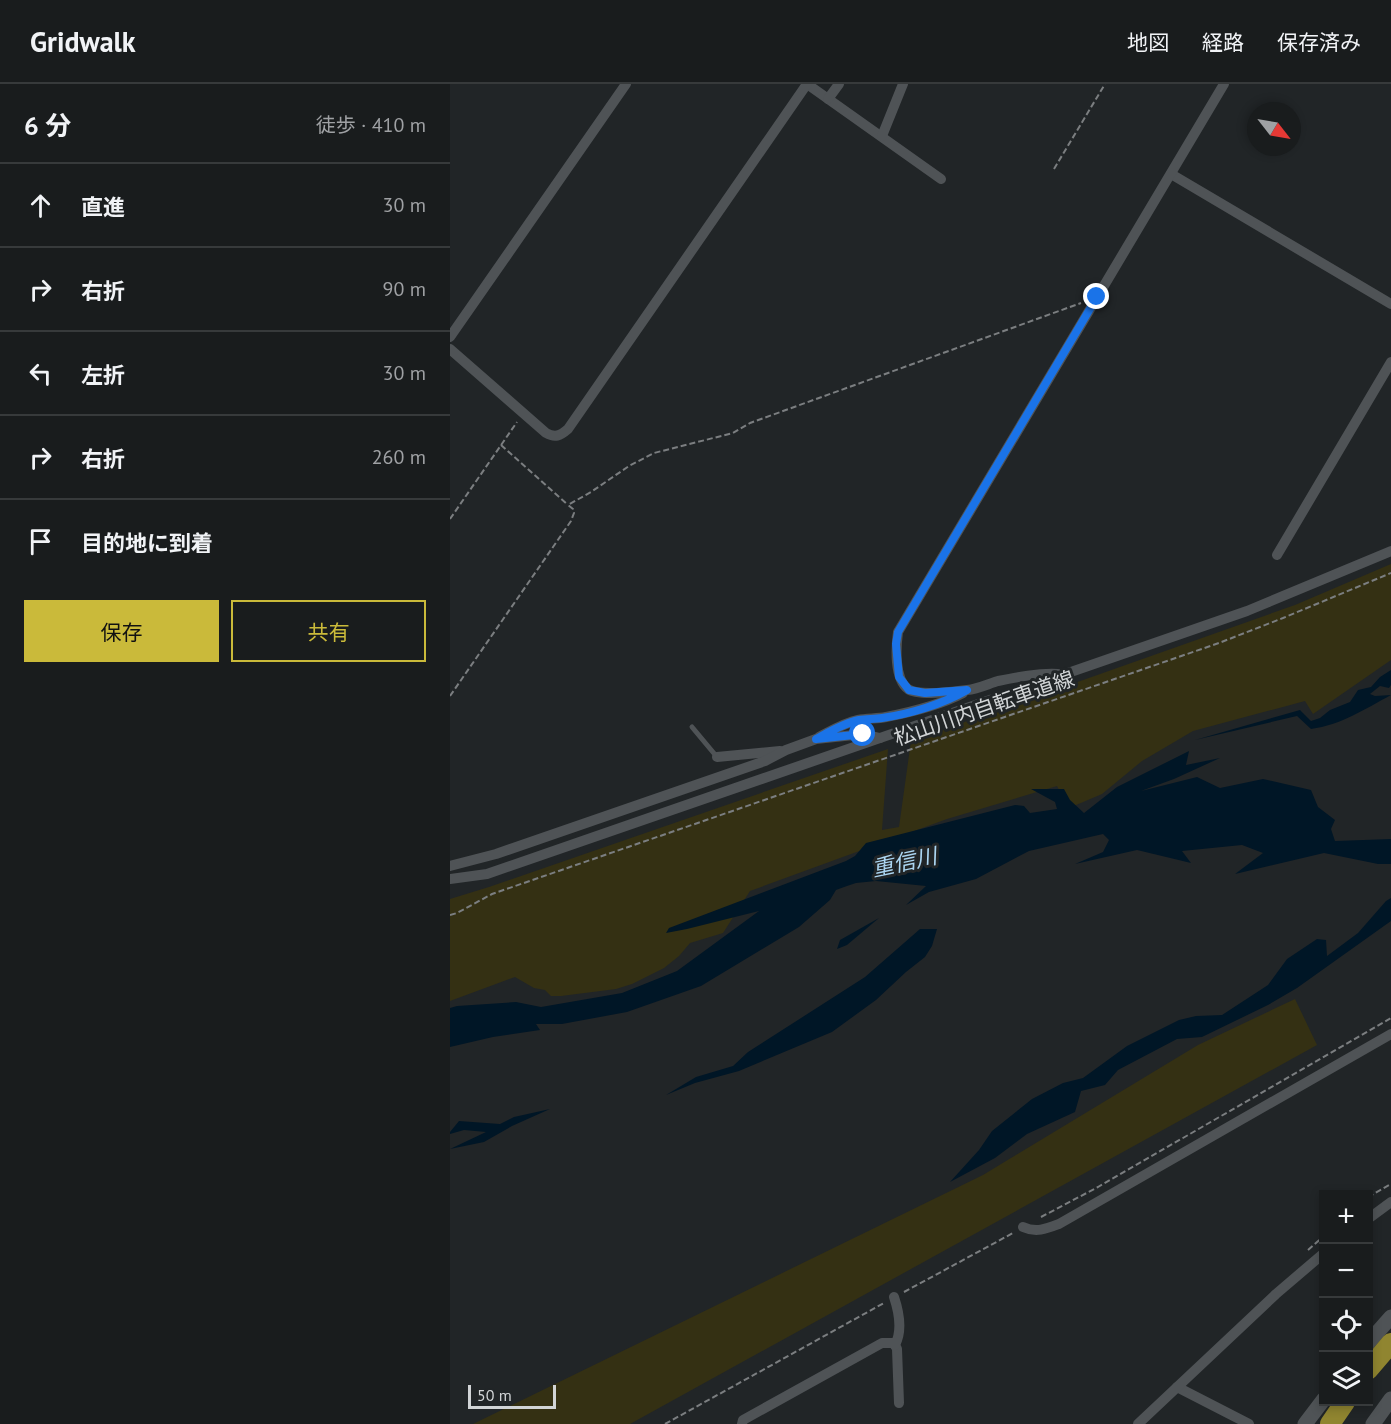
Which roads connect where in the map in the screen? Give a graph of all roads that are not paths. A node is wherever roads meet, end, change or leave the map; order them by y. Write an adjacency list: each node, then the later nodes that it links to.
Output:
1 (626, 84): 11 (street)
2 (807, 84): 6 (street); 12 (street)
3 (839, 84): 6 (street)
4 (903, 84): 7 (street)
5 (1224, 84): 8 (street)
6 (828, 99): 7 (street)
7 (882, 136): 9 (street)
8 (1171, 174): 10 (street); 17 (street)
9 (941, 178)
10 (1391, 304)
11 (450, 337)
12 (450, 350)
13 (1391, 362): 15 (street)
14 (1391, 550): 16 (street)
15 (1277, 555)
16 (1065, 674): 17 (street); 19 (street)
17 (967, 690): 20 (street)
18 (692, 727): 22 (lane)
19 (880, 738): 20 (street); 24 (street)
20 (816, 739): 21 (street)
21 (786, 750): 22 (street); 23 (street)
22 (717, 757)
23 (450, 866)
24 (487, 874): 25 (street); 26 (street)
25 (450, 879)
26 (450, 885)
27 (1391, 1034): 30 (street)
28 (1391, 1202): 29 (street)
29 (1373, 1215)
30 (1023, 1227)
31 (1319, 1256): 38 (street)
32 (894, 1297): 36 (street)
33 (1391, 1317): 34 (main road)
34 (1373, 1337)
35 (1391, 1343): 37 (highway)
36 (895, 1345): 40 (street); 43 (street)
37 (1373, 1364)
38 (1177, 1387): 44 (street); 45 (street)
39 (1391, 1400): 48 (main road)
40 (899, 1403)
41 (1319, 1405): 46 (main road)
42 (1342, 1406): 47 (highway)
43 (742, 1424)
44 (1138, 1424)
45 (1249, 1424)
46 (1305, 1424)
47 (1330, 1424)
48 (1373, 1424)

